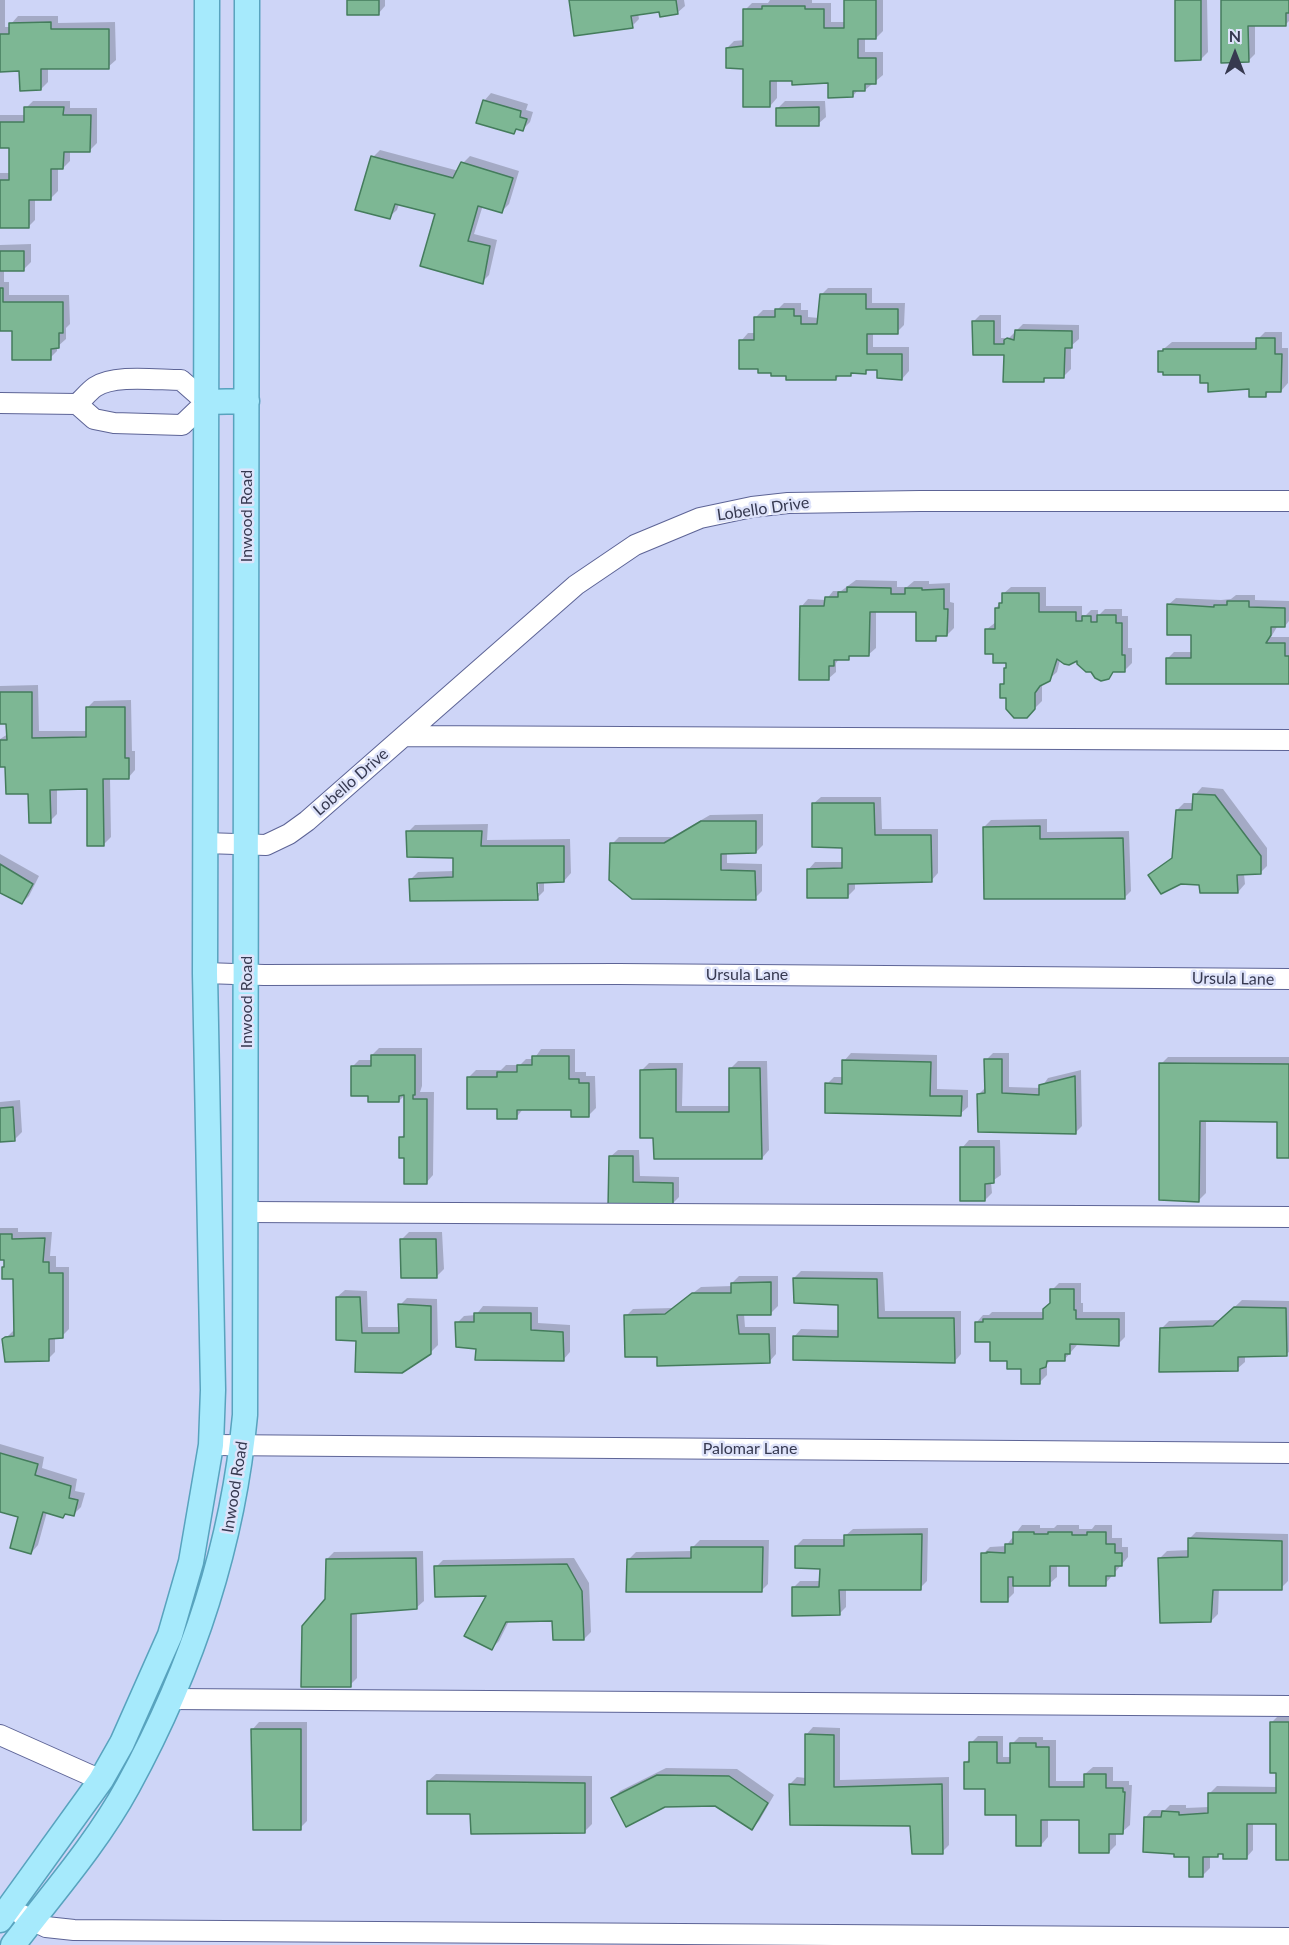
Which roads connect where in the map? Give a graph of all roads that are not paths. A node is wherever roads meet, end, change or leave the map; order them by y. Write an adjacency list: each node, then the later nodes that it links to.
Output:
1 (207, 0): 4 (main road, Inwood Road)
2 (247, 0): 3 (main road, Inwood Road)
3 (247, 401): 4 (main road); 11 (main road, Inwood Road)
4 (206, 402): 6 (street); 6 (street); 10 (main road, Inwood Road)
5 (0, 403): 6 (street)
6 (77, 404)
7 (1289, 501): 8 (street, Lobello Drive)
8 (404, 736): 9 (street); 11 (street, Lobello Drive)
9 (1289, 740)
10 (205, 843): 11 (street, Lobello Drive); 12 (main road, Inwood Road)
11 (247, 844): 13 (main road, Inwood Road)
12 (205, 973): 13 (street, Ursula Lane); 17 (main road, Inwood Road)
13 (246, 974): 14 (street, Ursula Lane); 15 (main road, Inwood Road)
14 (1289, 979)
15 (247, 1212): 16 (street); 18 (main road, Inwood Road)
16 (1289, 1217)
17 (211, 1444): 18 (street, Palomar Lane); 20 (main road, Inwood Road)
18 (243, 1445): 19 (street, Palomar Lane); 21 (main road, Inwood Road)
19 (1289, 1453)
20 (146, 1690): 21 (main road); 24 (main road, Inwood Road)
21 (170, 1699): 22 (street); 26 (main road, Inwood Road)
22 (1289, 1706)
23 (0, 1735): 24 (street)
24 (101, 1780): 25 (main road, Inwood Road)
25 (4, 1914): 26 (street)
26 (32, 1920): 27 (street); 28 (main road, Inwood Road)
27 (1289, 1938)
28 (13, 1945)

